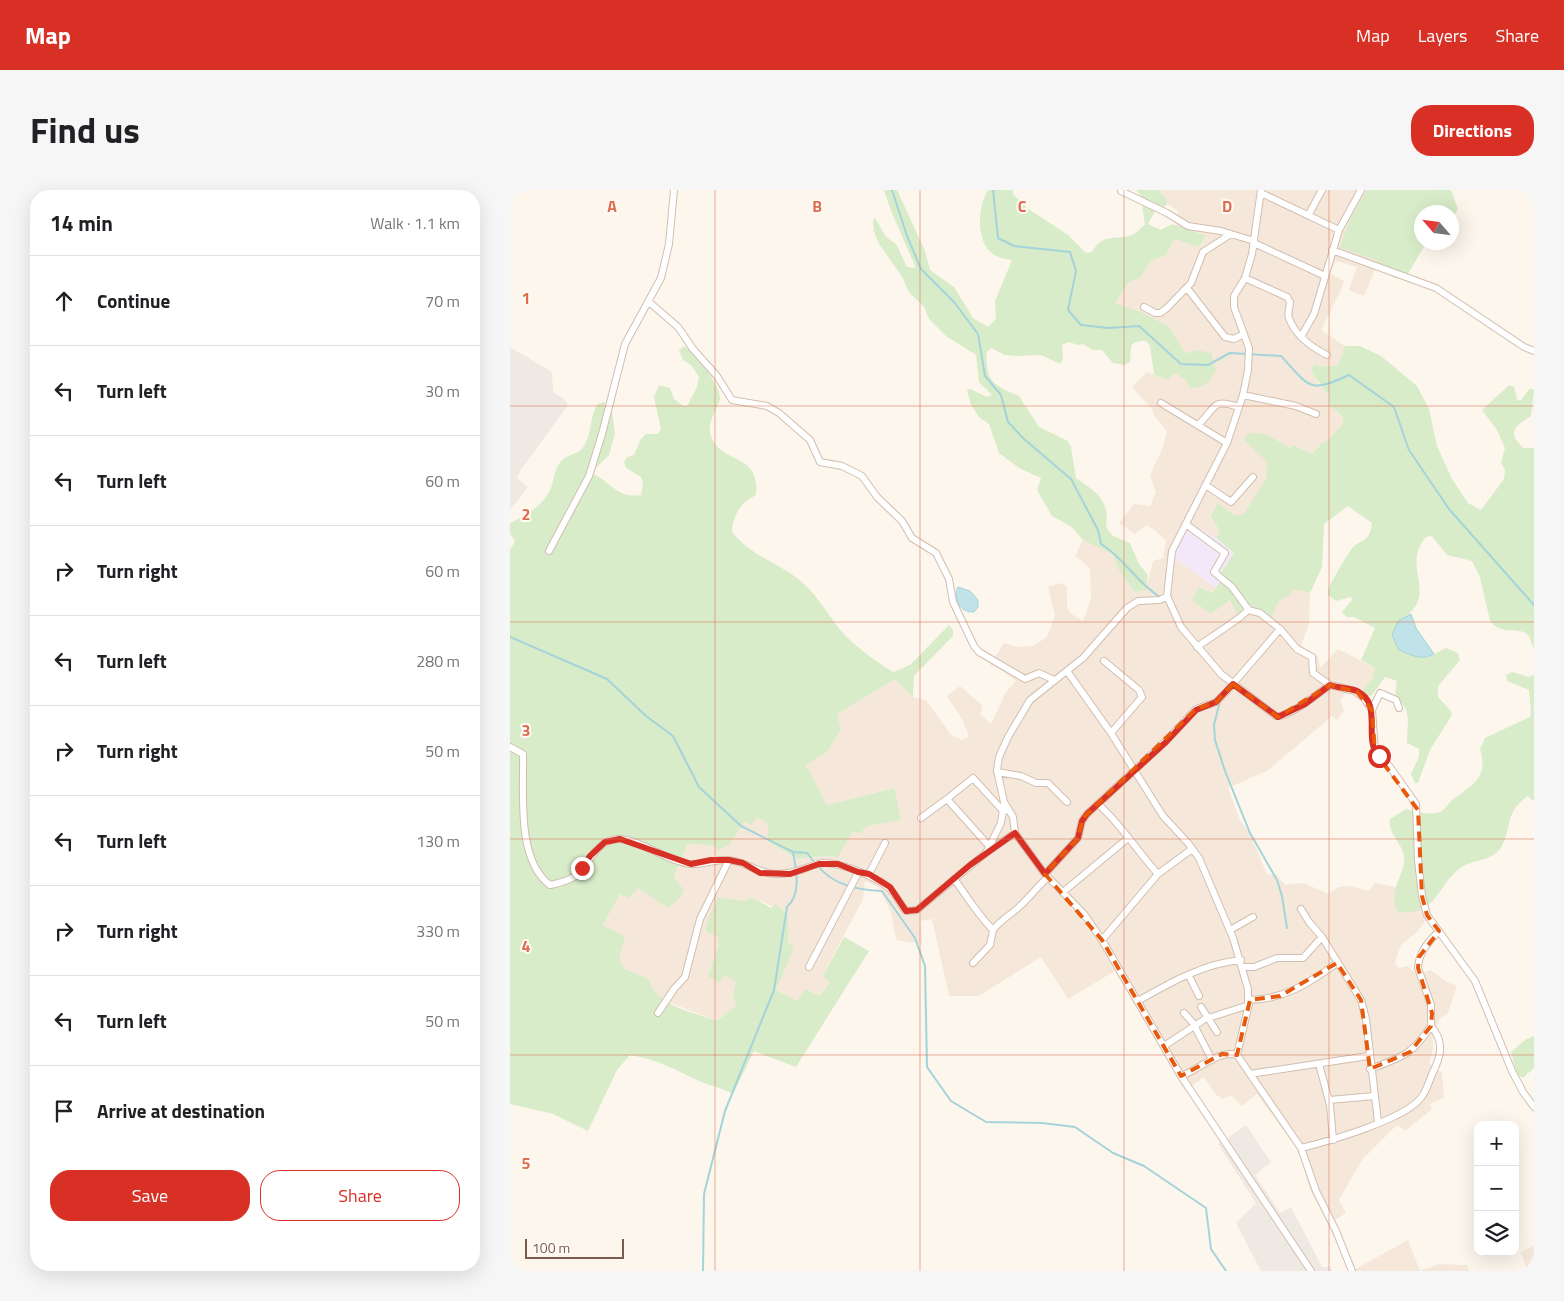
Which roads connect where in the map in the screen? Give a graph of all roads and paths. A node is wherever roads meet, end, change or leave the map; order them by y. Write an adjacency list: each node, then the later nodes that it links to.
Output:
1 (674, 190): 14 (street)
2 (1322, 190): 6 (street)
3 (1361, 190): 7 (street)
4 (1121, 191): 8 (street)
5 (1261, 191): 6 (street); 9 (street)
6 (1309, 214): 7 (street)
7 (1339, 230): 10 (street)
8 (1231, 234): 9 (street); 13 (street)
9 (1254, 242): 11 (street); 12 (street)
10 (1332, 250): 11 (street); 18 (street)
11 (1325, 276): 17 (street)
12 (1245, 278): 16 (street); 17 (street)
13 (1187, 288): 15 (street); 16 (street)
14 (649, 302): 29 (street); 36 (street)
15 (1144, 307)
16 (1244, 334): 20 (street)
17 (1302, 335): 19 (street)
18 (1534, 351)
19 (1326, 355)
20 (1243, 395): 22 (street); 23 (street)
21 (1162, 403): 24 (street)
22 (1239, 407): 24 (street); 25 (street)
23 (1316, 414)
24 (1199, 424): 25 (street)
25 (1227, 443): 27 (street)
26 (1253, 477): 27 (street)
27 (1207, 486): 28 (street)
28 (1187, 525): 30 (street); 31 (street)
29 (549, 551)
30 (1165, 598): 33 (street); 35 (street)
31 (1248, 610): 32 (street); 33 (street)
32 (1280, 629): 37 (street); 38 (street)
33 (1197, 647): 37 (street)
34 (1104, 661): 41 (street)
35 (1067, 672): 36 (street); 41 (street)
36 (1054, 680): 44 (street)
37 (1233, 684): 38 (street); 43 (street)
38 (1327, 686): 40 (street)
39 (1399, 708): 40 (street)
40 (1372, 710): 68 (street)
41 (1111, 732): 43 (street)
42 (510, 747): 57 (street)
43 (1135, 770): 48 (street); 55 (street)
44 (997, 772): 46 (street); 47 (street)
45 (947, 799): 49 (street); 50 (street); 54 (street)
46 (1004, 802): 49 (street); 51 (street)
47 (1066, 802)
48 (1098, 804): 52 (street); 61 (street)
49 (1004, 812): 54 (street)
50 (921, 818)
51 (1015, 833): 56 (street); 61 (street)
52 (1127, 839): 60 (street); 63 (street)
53 (885, 843): 59 (street)
54 (990, 847): 56 (street)
55 (1192, 849): 60 (street); 67 (street)
56 (986, 853): 62 (street)
57 (729, 860): 58 (street); 80 (street)
58 (858, 872): 59 (street); 74 (street)
59 (869, 874): 62 (street)
60 (1158, 874): 70 (street)
61 (1047, 875): 63 (street); 66 (street)
62 (954, 879): 66 (street)
63 (1063, 892): 70 (street)
64 (1301, 909): 69 (street)
65 (1253, 917): 67 (street)
66 (993, 930): 72 (street)
67 (1230, 930): 73 (street)
68 (1439, 931): 84 (street); 96 (street)
69 (1322, 937): 71 (street); 73 (street)
70 (1102, 940): 77 (street)
71 (1337, 962): 78 (street); 88 (street)
72 (973, 963)
73 (1242, 963): 75 (street); 78 (street)
74 (810, 967)
75 (1188, 976): 76 (street); 77 (street)
76 (1199, 996)
77 (1138, 1001): 86 (street)
78 (1249, 1002): 82 (street); 87 (street)
79 (1201, 1007): 82 (street)
80 (658, 1013)
81 (1184, 1013): 83 (street)
82 (1210, 1017): 83 (street); 85 (street)
83 (1194, 1025): 86 (street); 89 (street)
84 (1431, 1026): 91 (street); 97 (street)
85 (1217, 1032)
86 (1164, 1046): 93 (street)
87 (1237, 1054): 89 (street); 92 (street)
88 (1368, 1056): 90 (street); 91 (street)
89 (1212, 1060): 93 (street)
90 (1319, 1064): 92 (street); 95 (street)
91 (1370, 1069): 94 (street)
92 (1250, 1074): 99 (street)
93 (1181, 1076): 100 (street)
94 (1374, 1096): 95 (street); 97 (street)
95 (1329, 1100): 98 (street)
96 (1534, 1107)
97 (1378, 1122): 98 (street)
98 (1333, 1140): 99 (street)
99 (1301, 1148): 101 (street)
100 (1311, 1271)
101 (1352, 1271)

